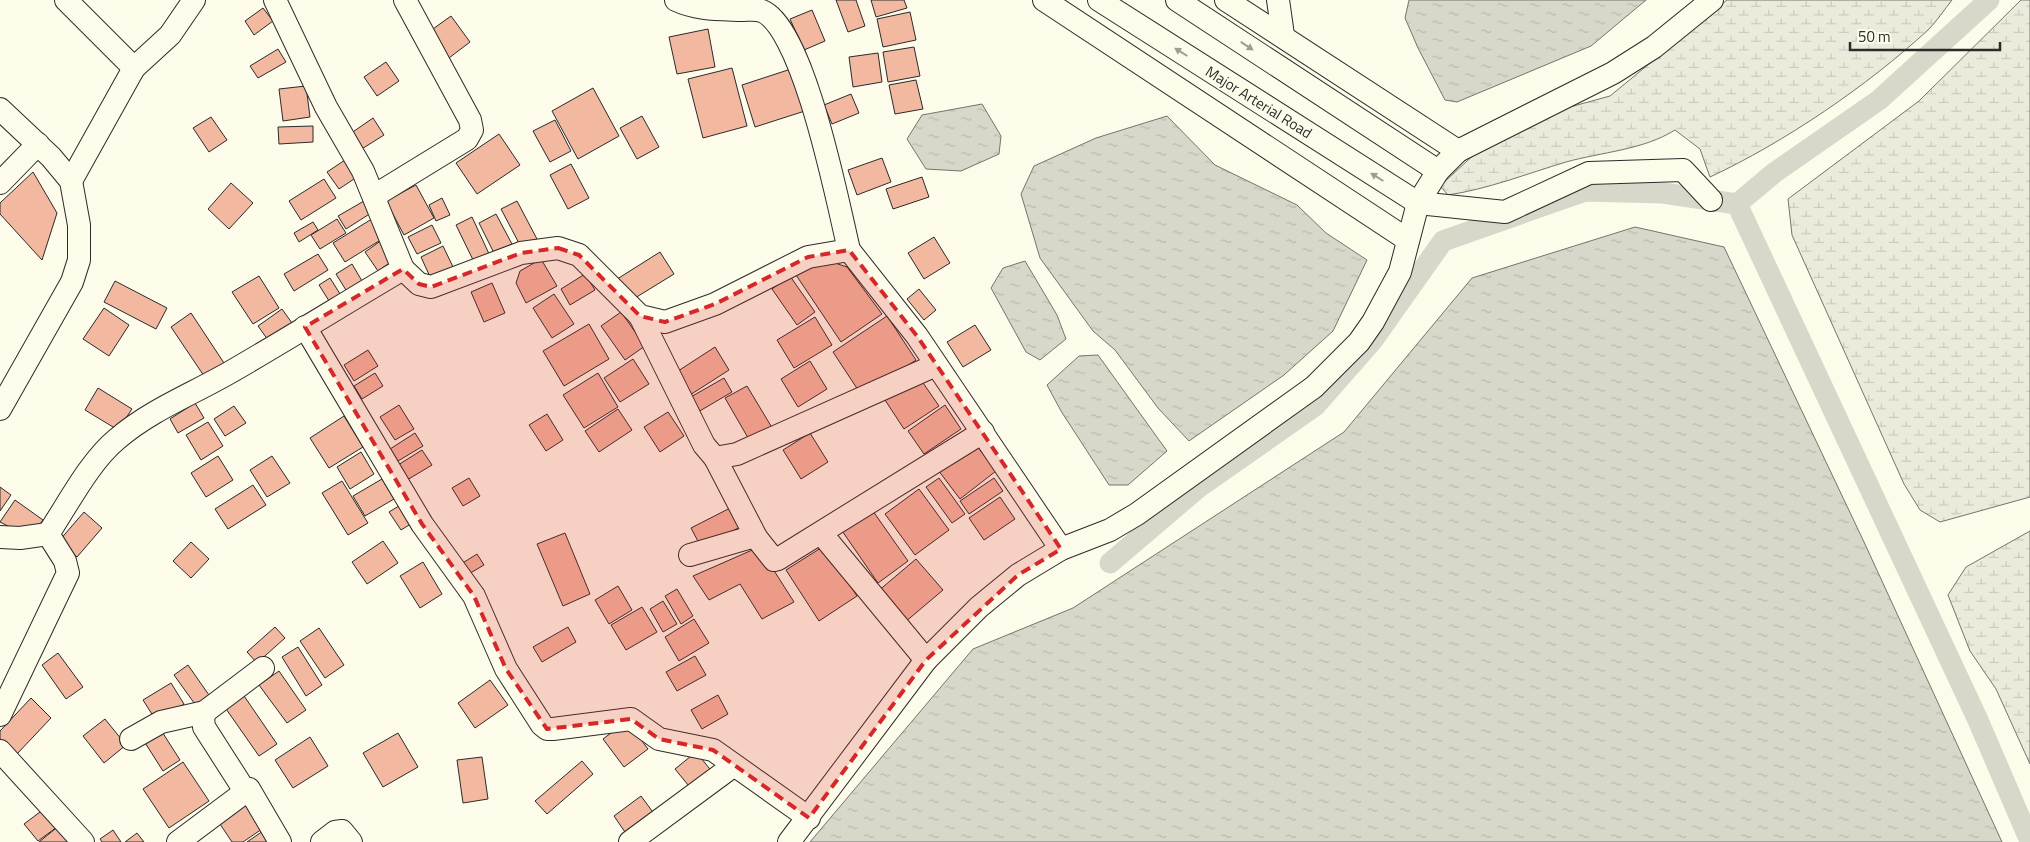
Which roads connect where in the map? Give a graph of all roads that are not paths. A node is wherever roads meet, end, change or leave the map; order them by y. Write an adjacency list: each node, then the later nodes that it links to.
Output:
1 (66, 0): 13 (street)
2 (194, 0): 13 (street)
3 (275, 0): 20 (street)
4 (405, 0): 20 (street)
5 (676, 0): 24 (street)
6 (1044, 0): 23 (street)
7 (1099, 0): 22 (street, Major Arterial Road, one-way to 7)
8 (1177, 0): 17 (street, one-way to 17)
9 (1226, 0): 12 (street)
10 (1278, 0): 12 (street)
11 (1712, 0): 16 (street)
12 (1283, 35): 16 (street)
13 (134, 68): 18 (street)
14 (0, 109): 15 (street)
15 (38, 144): 18 (street); 19 (street)
16 (1458, 151): 17 (street)
17 (1438, 171): 22 (street)
18 (71, 181): 29 (street)
19 (0, 182)
20 (374, 196): 25 (street)
21 (1711, 200): 22 (street)
22 (1418, 203): 23 (street)
23 (1408, 240): 36 (street)
24 (849, 250): 26 (street); 28 (street)
25 (403, 269): 26 (street); 27 (street)
26 (640, 316): 31 (street)
27 (305, 327): 33 (street); 44 (street)
28 (936, 365): 30 (street); 31 (street)
29 (0, 409)
30 (983, 432): 32 (street); 36 (street)
31 (715, 458): 35 (street)
32 (821, 533): 35 (street); 38 (street)
33 (48, 534): 34 (street); 41 (street)
34 (0, 536)
35 (756, 536): 37 (street)
36 (1060, 549): 38 (street)
37 (690, 555)
38 (926, 660): 46 (street)
39 (263, 668): 40 (street)
40 (205, 712): 42 (street); 45 (street)
41 (0, 715)
42 (130, 739)
43 (0, 751): 47 (street)
44 (733, 766): 46 (street); 52 (street)
45 (245, 791): 48 (street); 49 (street)
46 (809, 818): 53 (street)
47 (84, 842)
48 (178, 842)
49 (280, 842)
50 (322, 842): 51 (street)
51 (351, 842)
52 (630, 842)
53 (789, 842)

